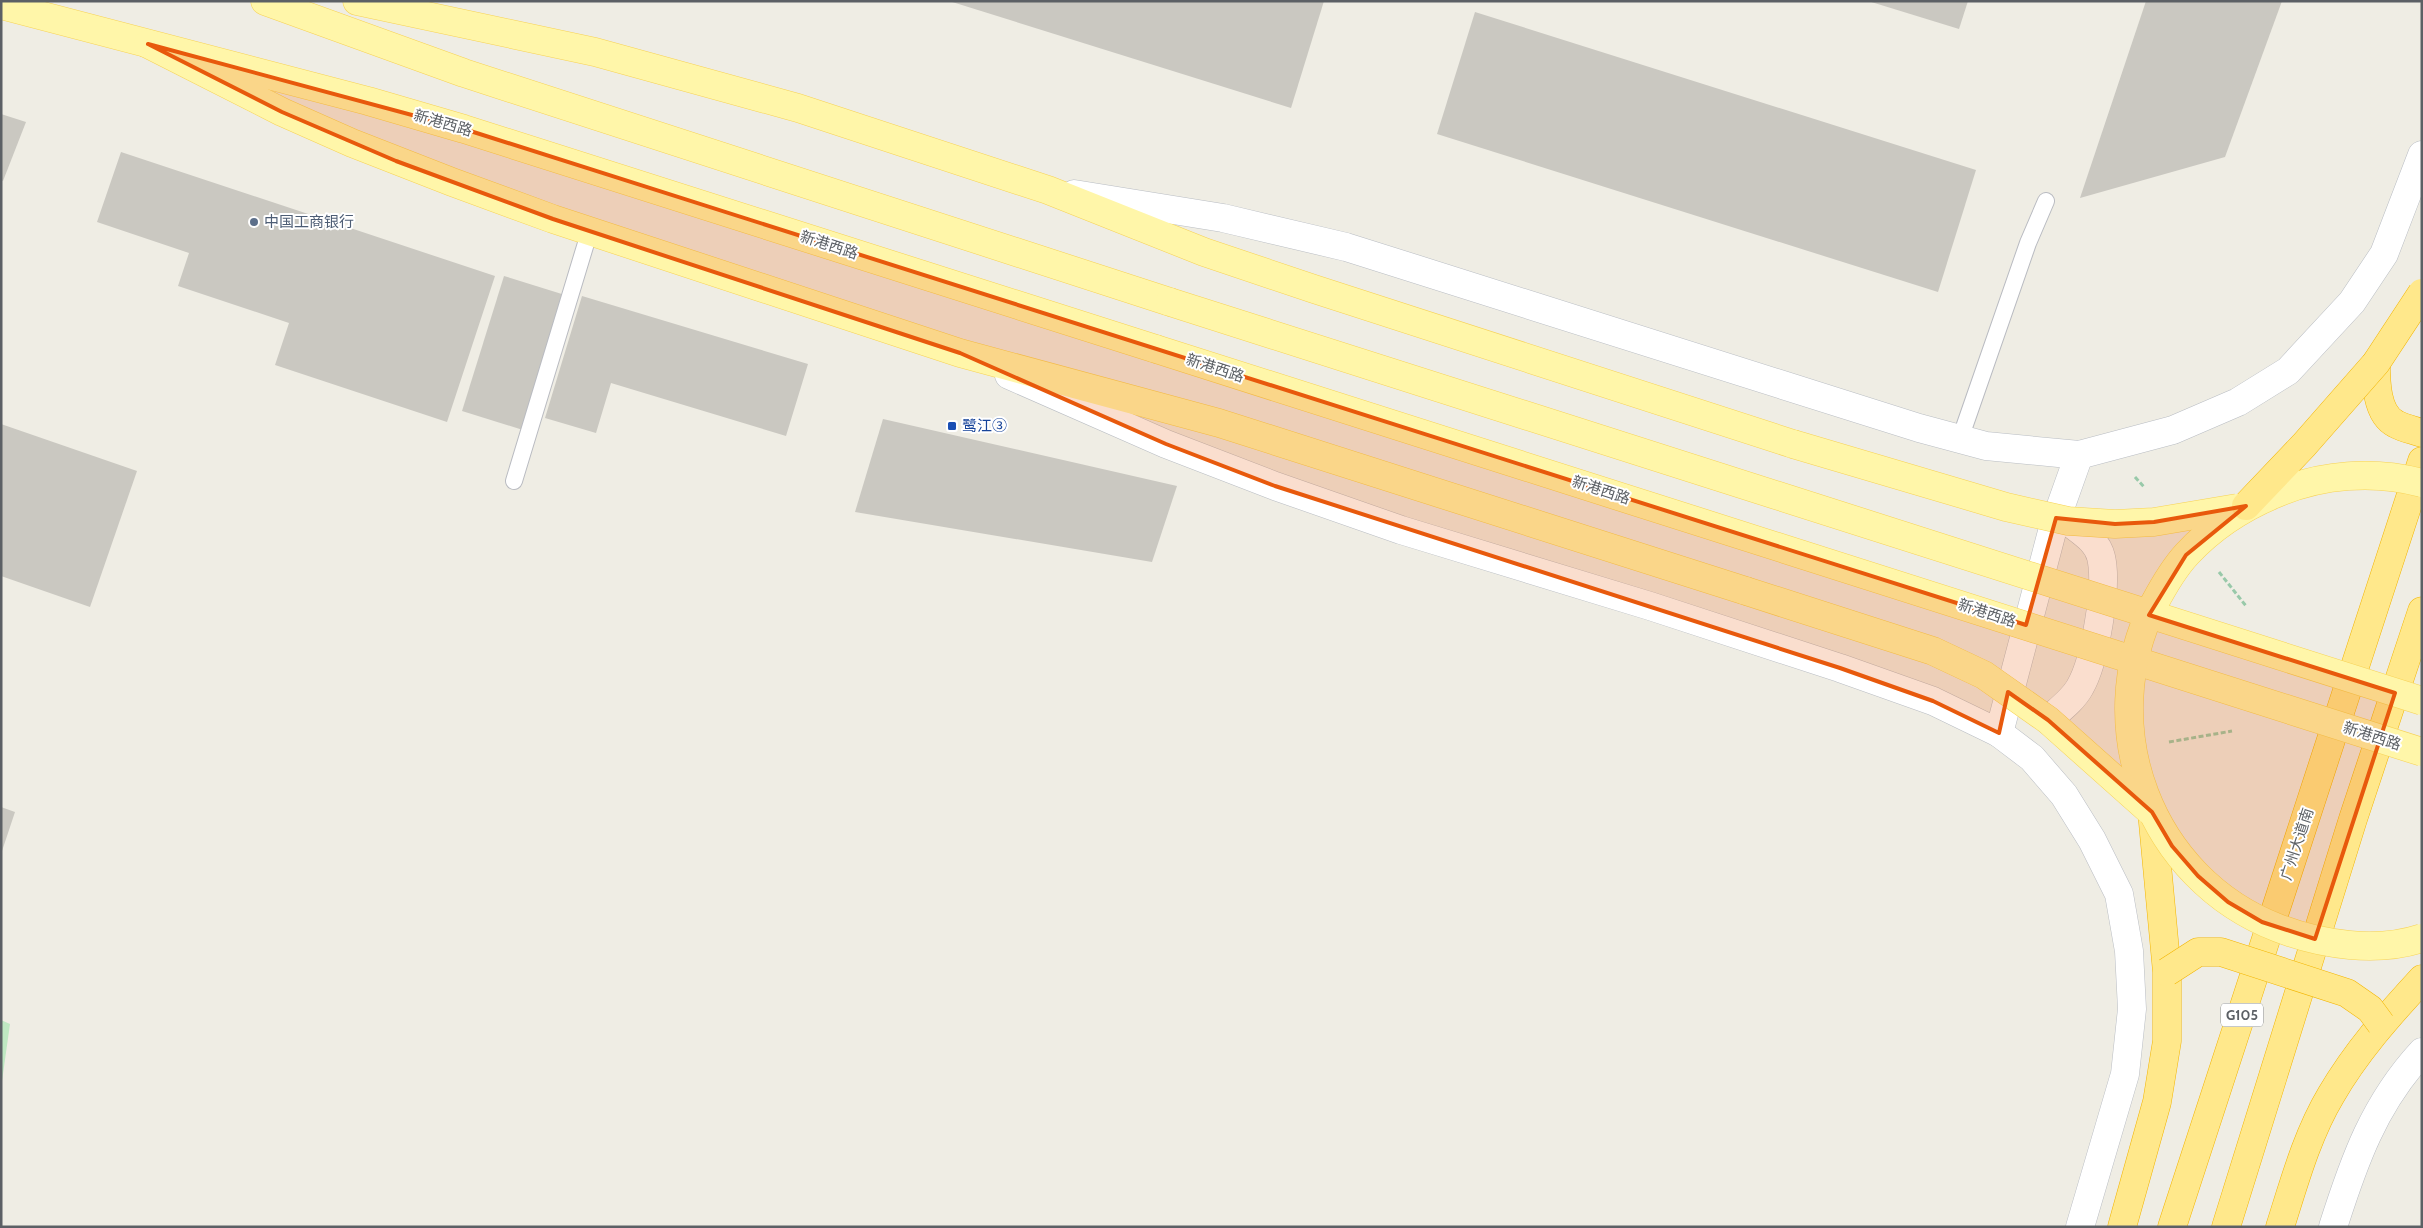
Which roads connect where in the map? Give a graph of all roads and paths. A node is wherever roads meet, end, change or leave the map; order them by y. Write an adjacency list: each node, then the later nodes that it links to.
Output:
1 (266, 1): 25 (main road, bridge)
2 (371, 2): 6 (main road)
3 (1, 5): 4 (main road, 新港西路)
4 (148, 44): 8 (main road); 30 (main road, 新港西路, bridge)
5 (2422, 155): 14 (main road)
6 (1048, 190): 13 (main road); 21 (main road, bridge)
7 (2046, 201): 13 (lane)
8 (590, 230): 10 (main road); 17 (lane)
9 (2422, 294): 11 (highway, bridge)
10 (960, 353): 26 (main road, bridge); 28 (main road)
11 (2376, 363): 12 (highway); 20 (highway, bridge)
12 (2422, 432)
13 (1960, 439): 14 (main road)
14 (2079, 455): 28 (main road)
15 (2422, 461): 39 (highway, 广州大道南 / G105)
16 (2133, 475): 19 (path)
17 (514, 481)
18 (2422, 484): 20 (main road, bridge)
19 (2146, 488)
20 (2246, 506): 21 (main road, bridge); 31 (main road, bridge)
21 (2068, 521): 26 (main road, bridge)
22 (2218, 571): 24 (path)
23 (2422, 611): 40 (highway)
24 (2251, 612)
25 (2422, 701)
26 (2048, 720): 31 (main road, bridge)
27 (2240, 729): 29 (path)
28 (1999, 733): 37 (main road)
29 (2166, 743)
30 (2422, 752)
31 (2152, 812): 32 (main road, bridge); 33 (highway)
32 (2422, 938)
33 (2167, 972): 35 (highway, bridge); 38 (highway)
34 (2422, 979): 35 (highway)
35 (2381, 1024): 41 (highway)
36 (2422, 1052): 42 (main road)
37 (2080, 1227)
38 (2122, 1227)
39 (2172, 1227)
40 (2226, 1227)
41 (2280, 1227)
42 (2334, 1227)

